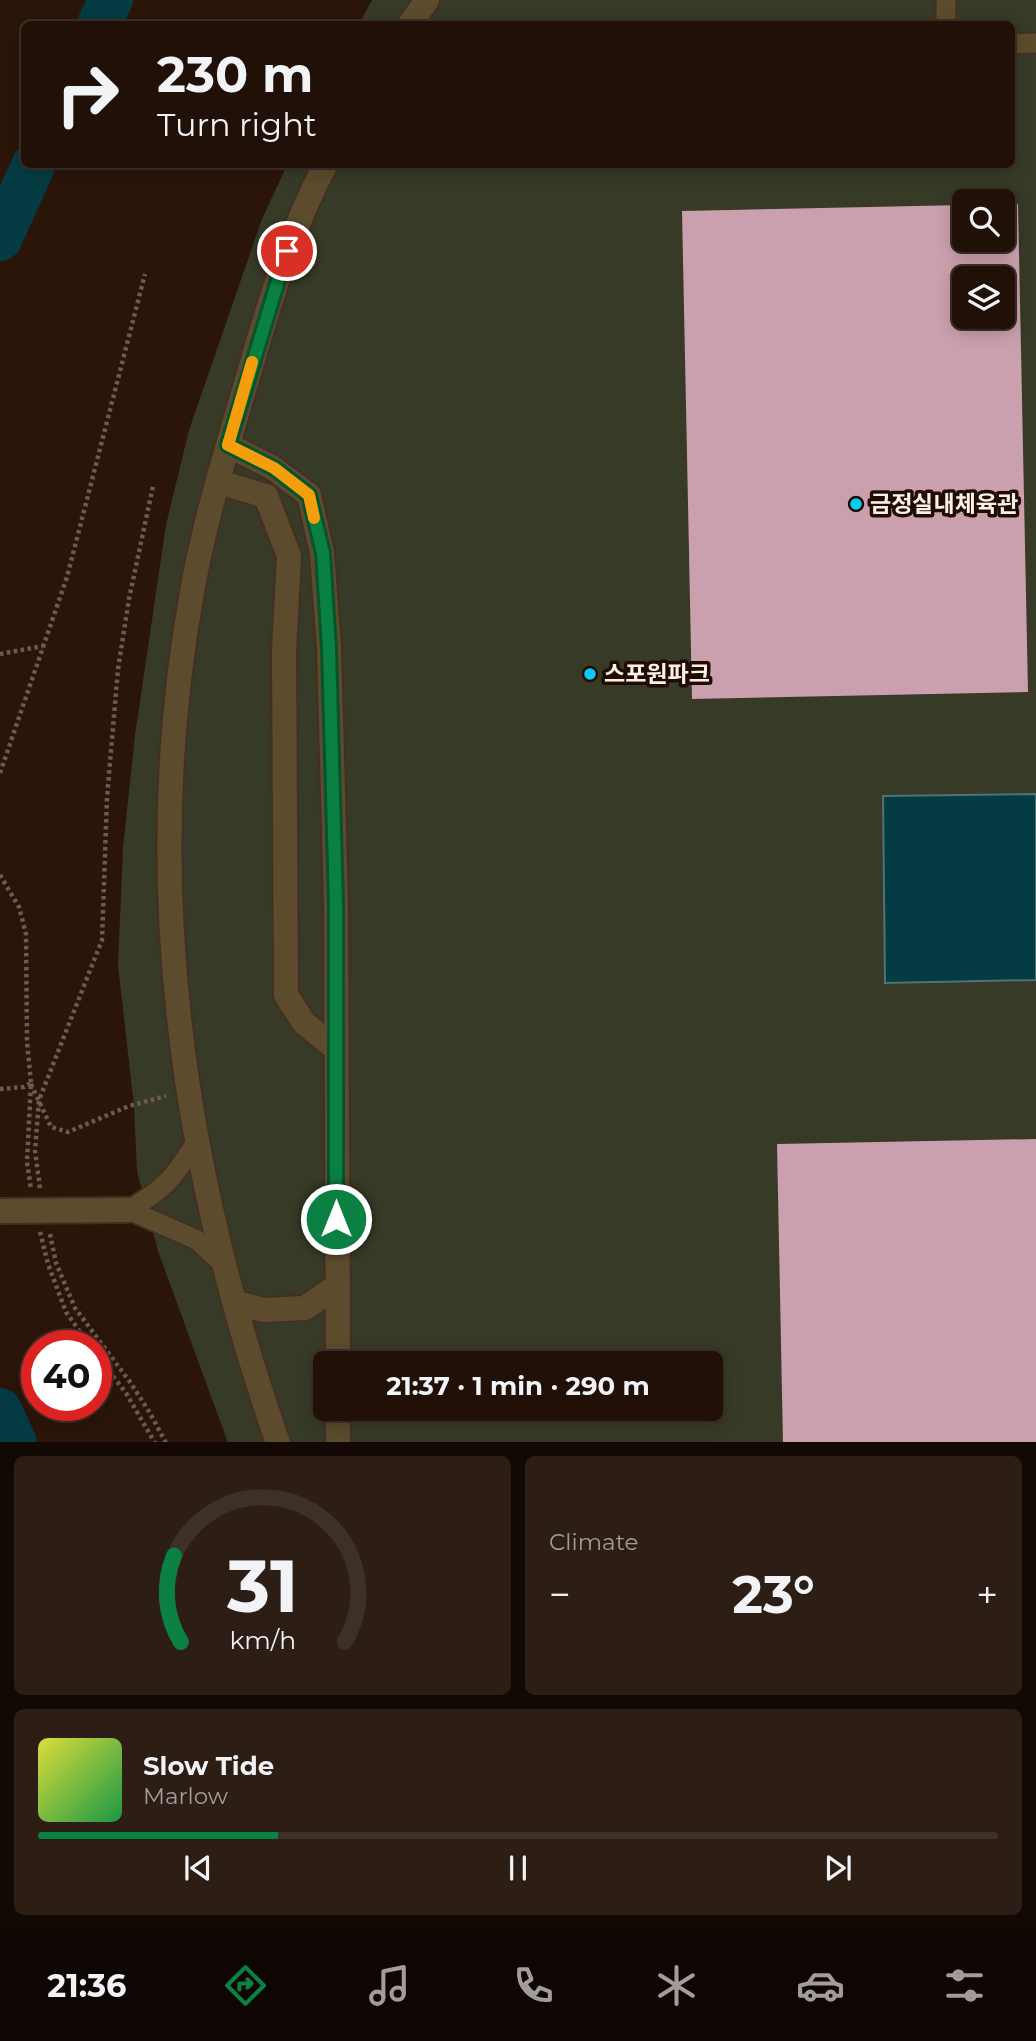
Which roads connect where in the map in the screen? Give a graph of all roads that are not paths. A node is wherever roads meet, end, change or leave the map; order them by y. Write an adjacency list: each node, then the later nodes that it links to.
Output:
1 (426, 0): 3 (street)
2 (946, 0): 4 (street)
3 (412, 21)
4 (946, 21)
5 (1036, 43): 6 (street)
6 (1015, 44)
7 (324, 168): 8 (street)
8 (228, 445): 9 (street); 10 (street)
9 (219, 482): 10 (street); 11 (street)
10 (336, 1049): 15 (street)
11 (196, 1142): 12 (street); 14 (street)
12 (130, 1210): 13 (street, bridge); 14 (street)
13 (0, 1211)
14 (225, 1266): 16 (street)
15 (337, 1286): 16 (street); 17 (street)
16 (234, 1302): 19 (street)
17 (338, 1351)
18 (338, 1421): 20 (street)
19 (278, 1442)
20 (338, 1442)

